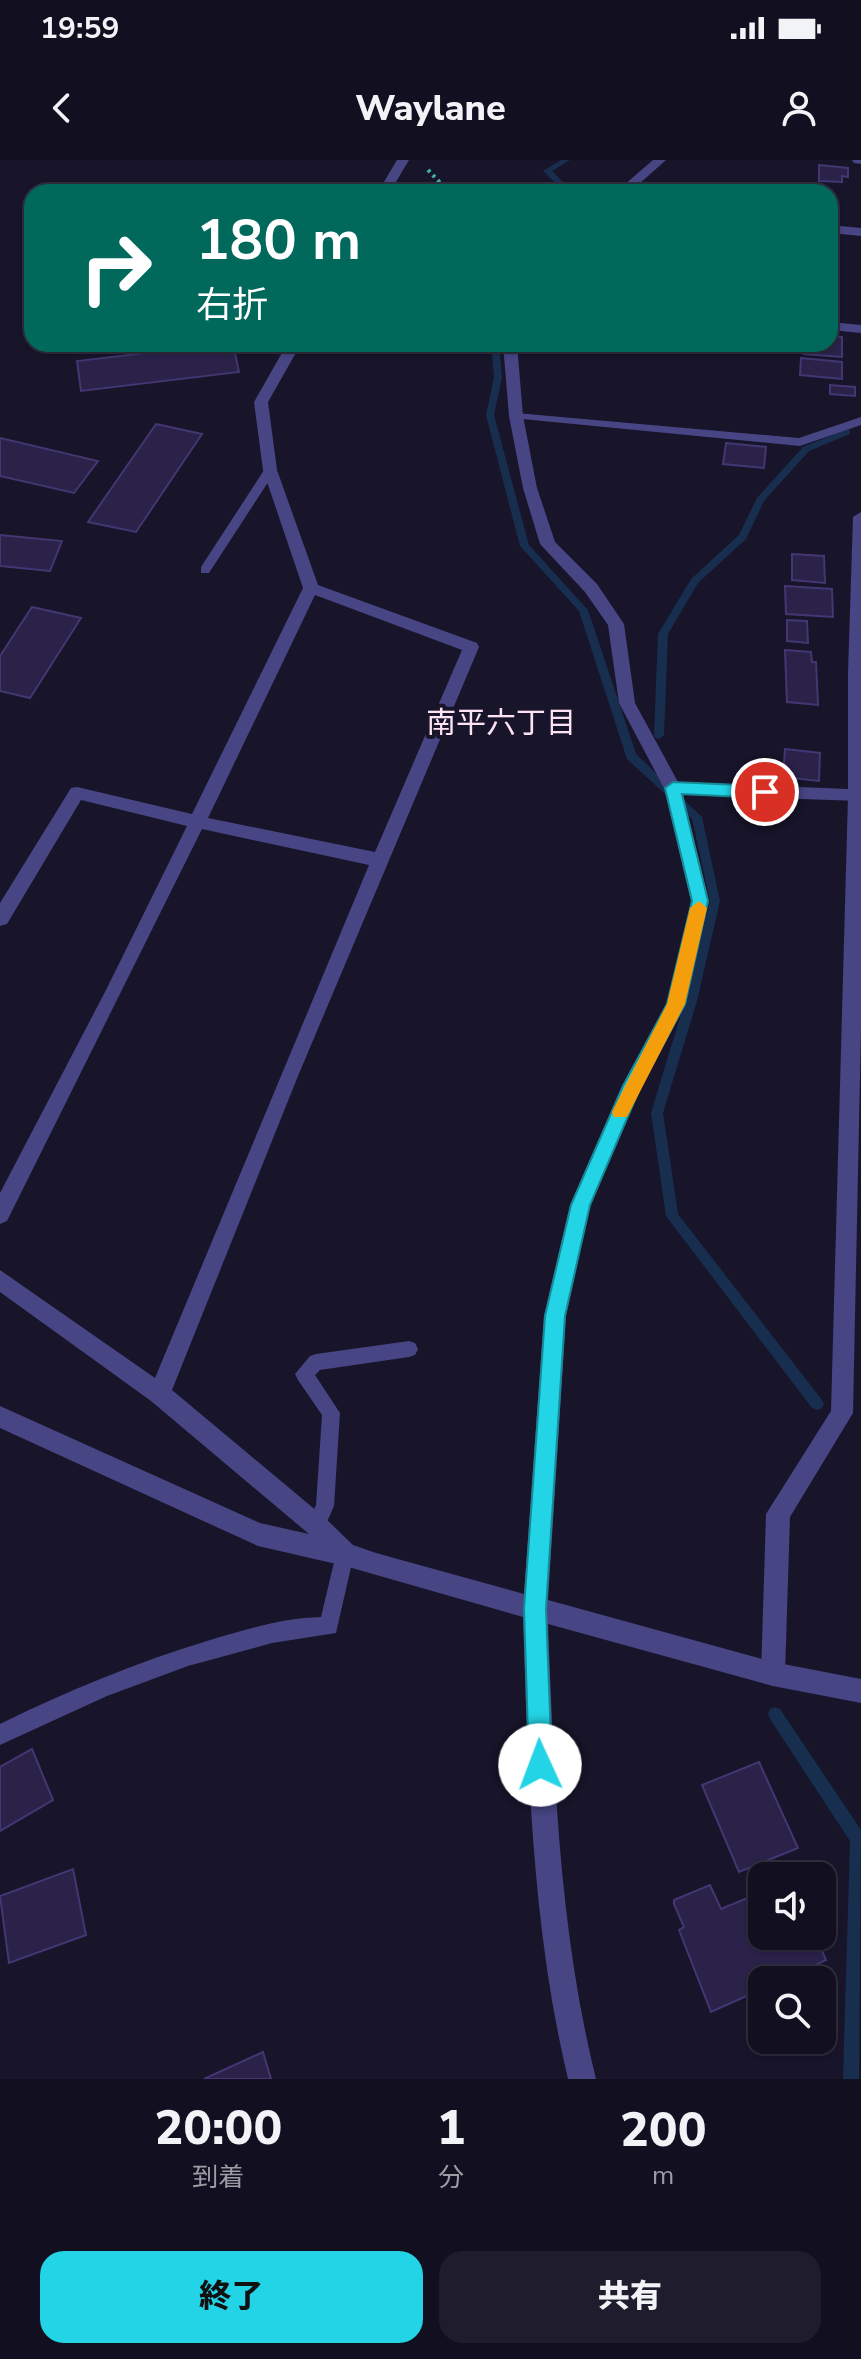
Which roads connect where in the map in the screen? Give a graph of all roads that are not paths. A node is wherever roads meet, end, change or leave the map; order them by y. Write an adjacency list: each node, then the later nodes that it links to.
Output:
1 (403, 160): 3 (street)
2 (660, 160): 4 (street)
3 (389, 184)
4 (632, 184)
5 (838, 230): 6 (street)
6 (861, 232)
7 (838, 327): 8 (street)
8 (861, 329)
9 (289, 352): 13 (street)
10 (511, 352): 11 (street)
11 (516, 416): 12 (lane); 18 (street)
12 (861, 421)
13 (270, 470): 15 (lane); 17 (street)
14 (861, 517): 16 (street)
15 (205, 570)
16 (860, 579): 19 (street)
17 (311, 588): 20 (street); 21 (street)
18 (673, 788): 19 (street); 30 (street)
19 (857, 796): 31 (street)
20 (198, 822): 21 (street); 22 (street); 23 (street)
21 (379, 860): 26 (street)
22 (0, 919)
23 (0, 1215)
24 (0, 1280): 26 (street)
25 (409, 1349): 28 (lane)
26 (159, 1394): 28 (street)
27 (0, 1417): 29 (street)
28 (316, 1525): 29 (street)
29 (345, 1554): 30 (street); 33 (lane)
30 (535, 1609): 31 (street); 34 (street)
31 (773, 1674): 32 (street)
32 (861, 1691)
33 (0, 1735)
34 (582, 2079)

